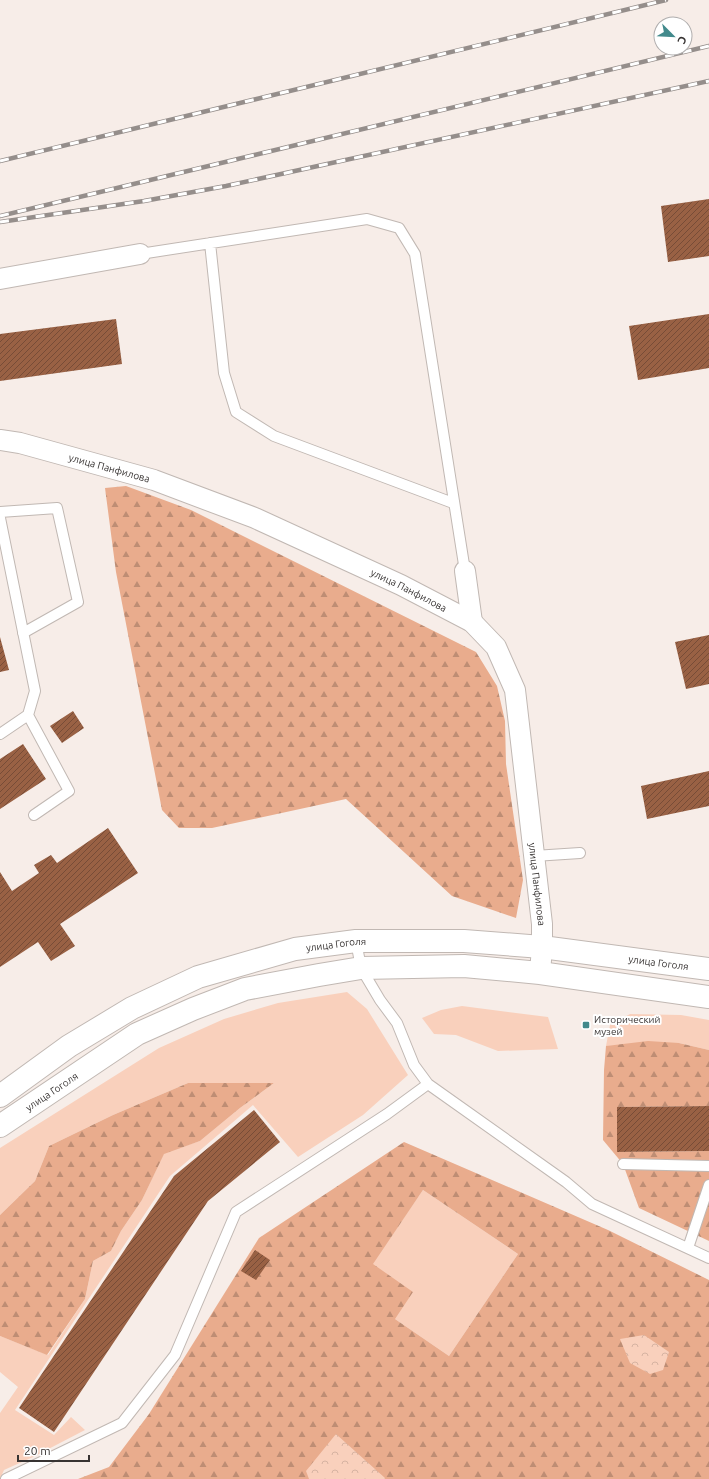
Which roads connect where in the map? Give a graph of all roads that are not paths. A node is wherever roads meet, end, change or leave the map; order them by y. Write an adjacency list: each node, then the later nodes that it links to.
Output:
1 (210, 243): 2 (lane); 5 (lane); 5 (lane)
2 (140, 254): 3 (street)
3 (0, 279)
4 (0, 440): 9 (street, улица Панфилова)
5 (453, 503): 8 (lane)
6 (0, 512): 10 (lane)
7 (0, 518): 10 (lane)
8 (465, 571): 9 (street)
9 (472, 622): 15 (street, улица Панфилова)
10 (23, 633): 11 (lane)
11 (28, 715): 12 (lane); 13 (lane)
12 (0, 734)
13 (34, 816)
14 (580, 853): 15 (lane)
15 (534, 856): 17 (street, улица Панфилова)
16 (356, 941): 17 (street, улица Гоголя); 18 (lane); 23 (street, улица Гоголя)
17 (542, 947): 19 (street, улица Гоголя); 20 (street, улица Панфилова)
18 (361, 968): 20 (street, улица Гоголя); 22 (lane); 24 (street, улица Гоголя)
19 (709, 969)
20 (540, 973): 21 (street, улица Гоголя)
21 (709, 996)
22 (428, 1084): 28 (lane); 30 (lane)
23 (0, 1096)
24 (0, 1126)
25 (623, 1164): 26 (lane)
26 (709, 1166)
27 (709, 1185): 28 (lane)
28 (688, 1248): 29 (lane)
29 (709, 1258)
30 (6, 1479)

